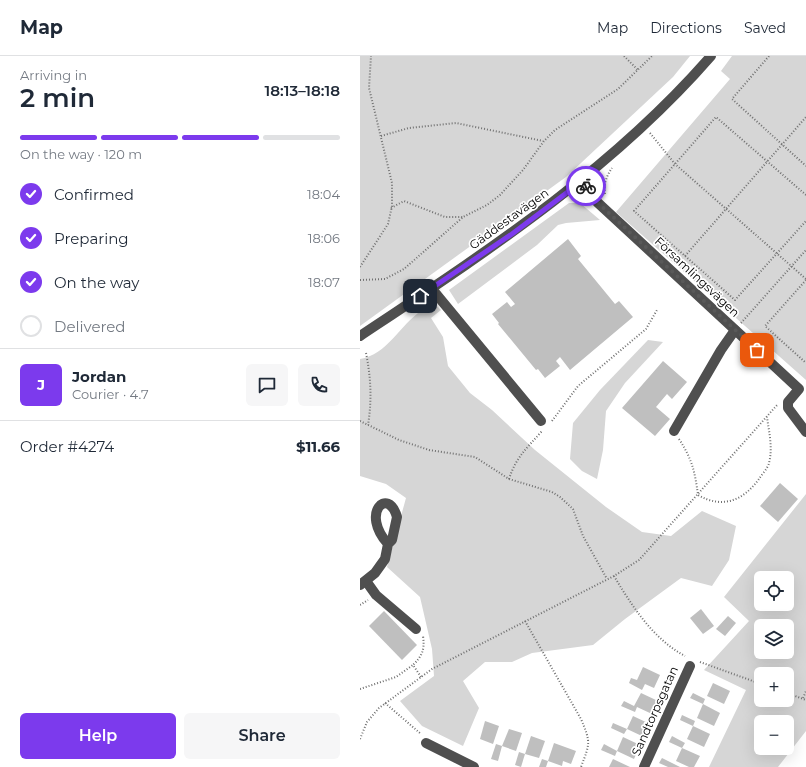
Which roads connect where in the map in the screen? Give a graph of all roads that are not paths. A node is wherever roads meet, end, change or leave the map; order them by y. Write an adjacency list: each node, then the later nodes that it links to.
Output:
1 (712, 56): 2 (street, Gäddestavägen)
2 (585, 179): 3 (street, Gäddestavägen); 4 (street, Församlingsvägen)
3 (432, 289): 5 (street, Gäddestavägen); 6 (street)
4 (735, 330): 7 (street); 8 (street, Församlingsvägen)
5 (360, 336)
6 (545, 424)
7 (674, 431)
8 (806, 432)
9 (388, 544): 10 (street)
10 (363, 583): 11 (street)
11 (416, 629)
12 (692, 662): 15 (street, Sandtorpsgatan)
13 (426, 743): 14 (street)
14 (474, 767)
15 (644, 767)

